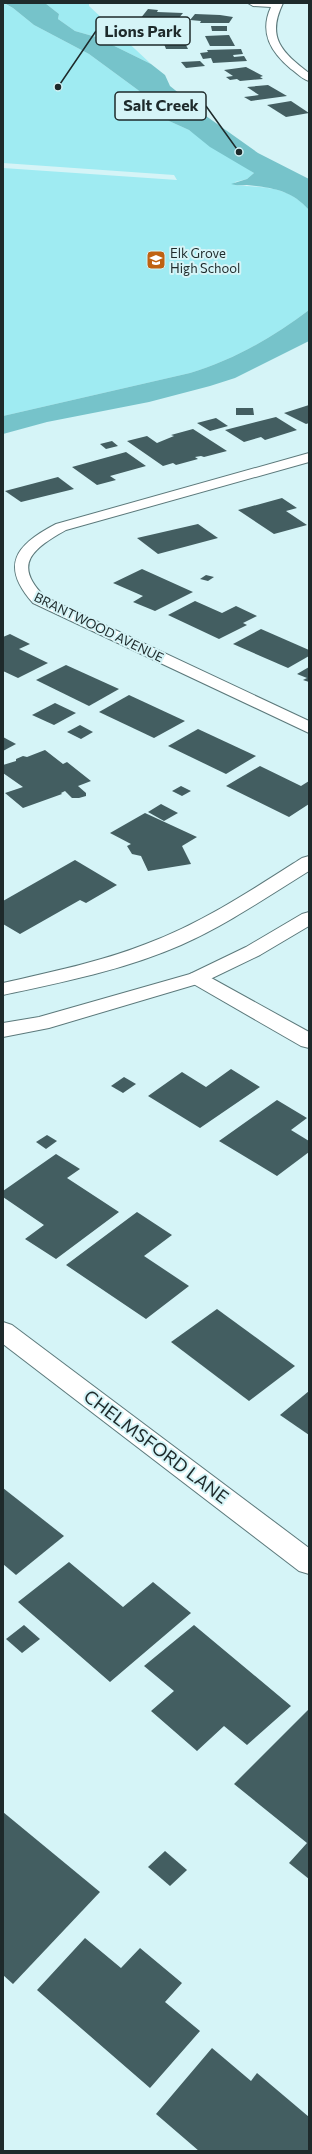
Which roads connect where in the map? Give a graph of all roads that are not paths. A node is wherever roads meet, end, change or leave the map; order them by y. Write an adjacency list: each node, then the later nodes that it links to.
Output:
1 (253, 3): 2 (street)
2 (277, 4): 3 (street)
3 (309, 78)
4 (309, 457): 5 (street, BRANTWOOD AVENUE)
5 (293, 462): 6 (street); 7 (street, BRANTWOOD AVENUE)
6 (309, 470)
7 (309, 728)
8 (309, 862): 11 (street)
9 (309, 918): 10 (street)
10 (197, 978): 12 (street); 13 (street)
11 (3, 989)
12 (3, 1030)
13 (309, 1041)
14 (3, 1331): 15 (street, CHELMSFORD LANE)
15 (309, 1563)

